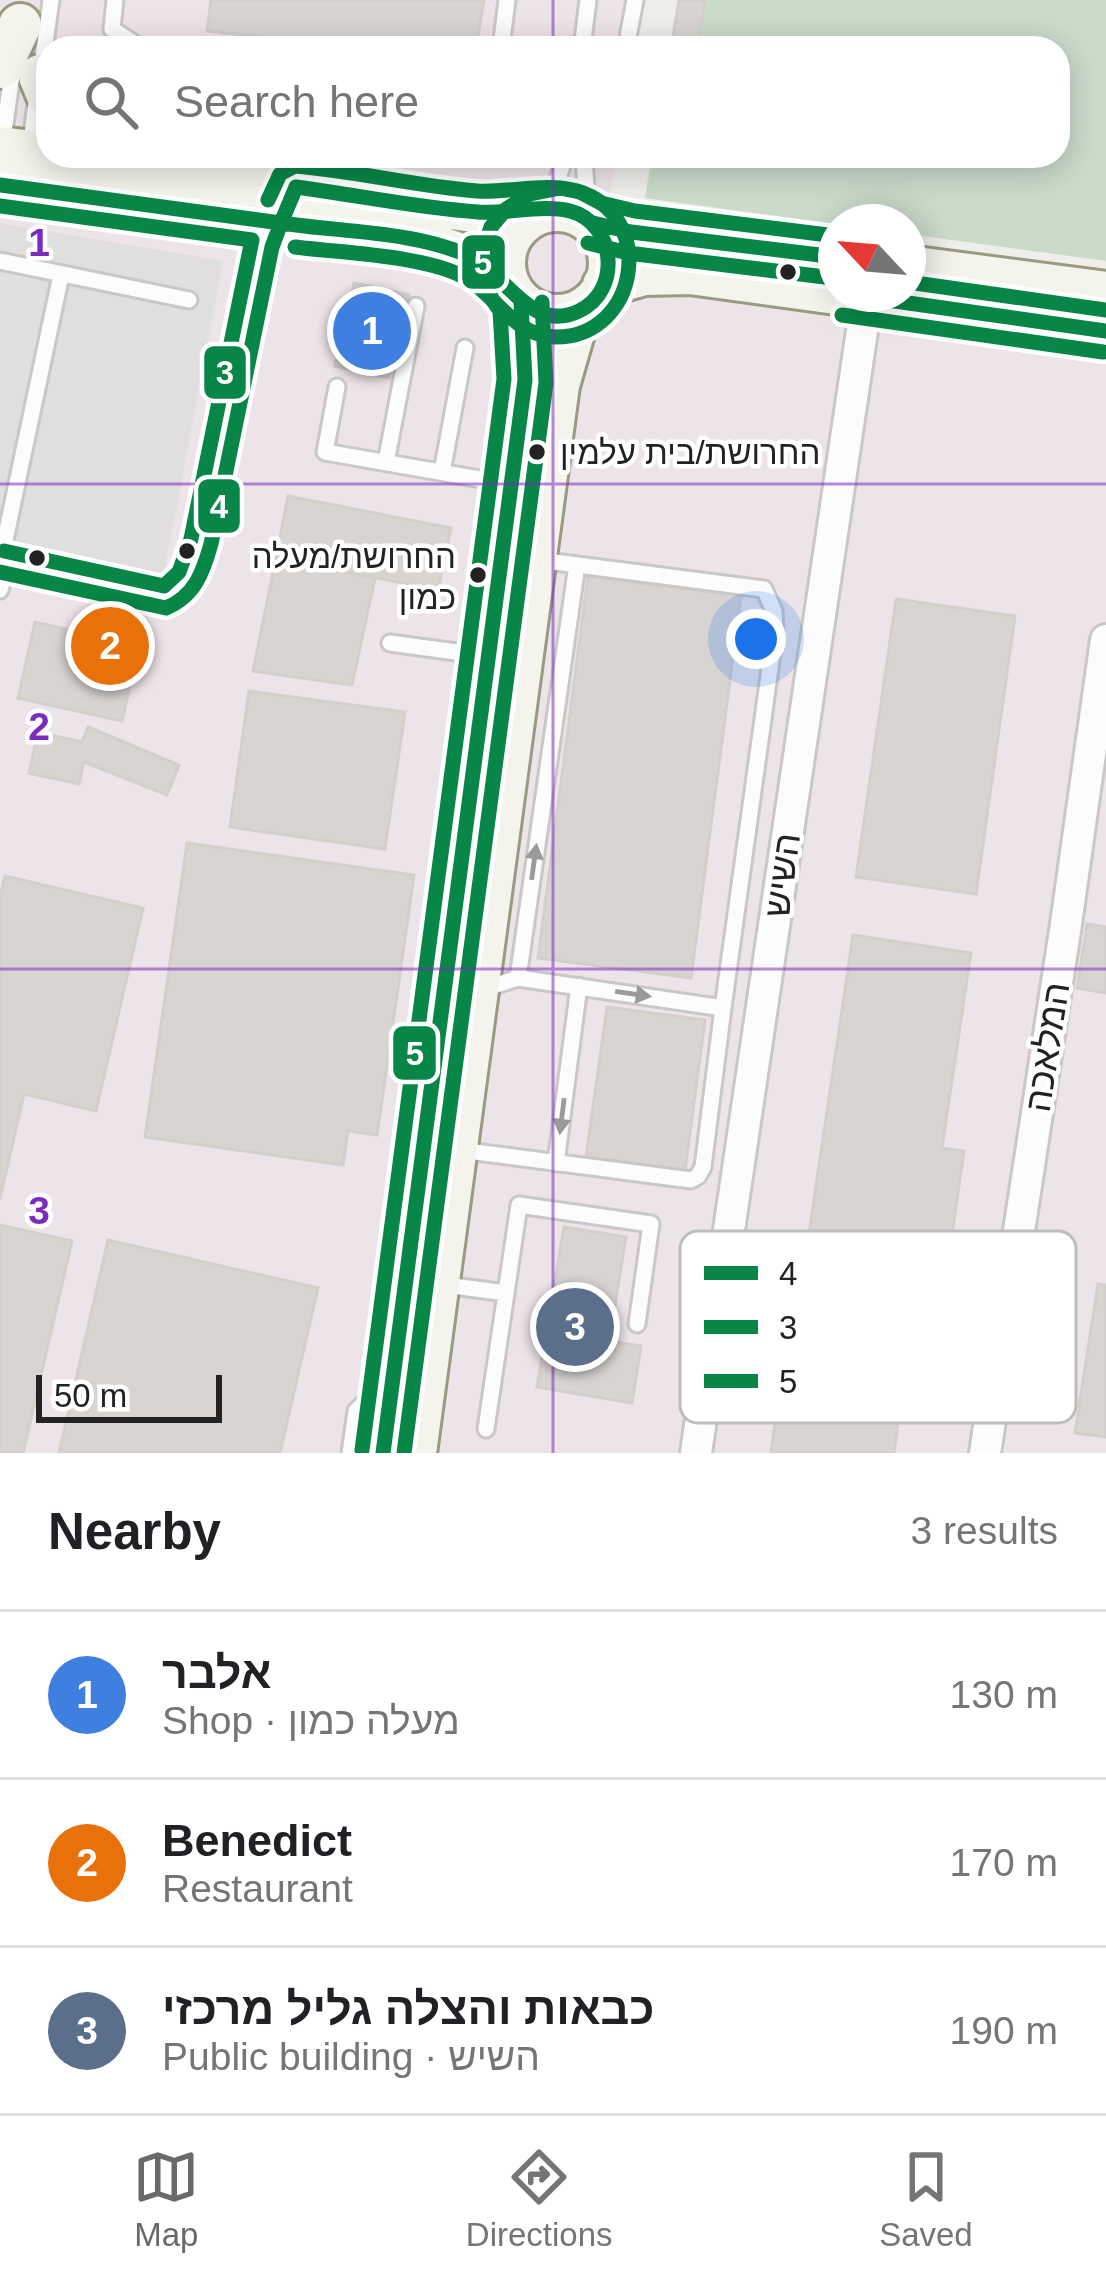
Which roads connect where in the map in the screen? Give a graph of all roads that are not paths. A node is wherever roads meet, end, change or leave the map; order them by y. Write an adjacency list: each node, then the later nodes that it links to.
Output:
1 (115, 0): 6 (lane)
2 (506, 0): 7 (lane)
3 (588, 0): 8 (lane)
4 (635, 0): 9 (lane)
5 (31, 12): 10 (street); 11 (lane)
6 (124, 36)
7 (502, 36)
8 (584, 36)
9 (628, 36)
10 (29, 79): 11 (lane)
11 (21, 161)
12 (63, 168): 17 (street)
13 (158, 168): 17 (street)
14 (565, 168): 18 (lane)
15 (581, 168): 18 (lane)
16 (349, 175): 17 (street); 18 (street)
17 (288, 205): 25 (street); 39 (lane)
18 (567, 217): 19 (street); 25 (street); 26 (street)
19 (818, 255)
20 (0, 261): 22 (lane)
21 (926, 269): 24 (street)
22 (61, 275): 27 (lane); 39 (lane)
23 (818, 291): 26 (street)
24 (1106, 293)
25 (516, 296): 26 (street); 36 (street)
26 (591, 298): 37 (street)
27 (189, 300)
28 (416, 306): 34 (lane)
29 (926, 306): 31 (street)
30 (847, 312): 50 (street, השיש)
31 (1106, 331)
32 (465, 348): 35 (lane)
33 (338, 387): 34 (lane)
34 (386, 463): 35 (lane)
35 (442, 472): 36 (lane)
36 (511, 484): 42 (street)
37 (535, 559): 38 (lane); 42 (street)
38 (577, 565): 42 (lane); 47 (lane)
39 (1, 578)
40 (1106, 640): 51 (street, המלאכה)
41 (390, 643): 42 (lane)
42 (525, 651): 43 (street); 52 (street)
43 (532, 736): 44 (lane, one-way to 43); 46 (street)
44 (518, 978): 45 (lane); 46 (lane)
45 (579, 986): 47 (lane, one-way to 47); 49 (lane, one-way to 49)
46 (477, 991): 48 (street)
47 (723, 1007): 49 (lane)
48 (457, 1150): 49 (lane); 52 (street)
49 (556, 1162)
50 (725, 1231)
51 (1020, 1231)
52 (421, 1292): 53 (lane); 55 (street); 61 (street)
53 (506, 1293): 54 (lane); 58 (lane)
54 (637, 1324)
55 (394, 1373): 59 (lane); 60 (street)
56 (700, 1423): 62 (street, השיש)
57 (991, 1423): 63 (street, המלאכה)
58 (486, 1429)
59 (350, 1453)
60 (383, 1453)
61 (415, 1453)
62 (696, 1453)
63 (986, 1453)

